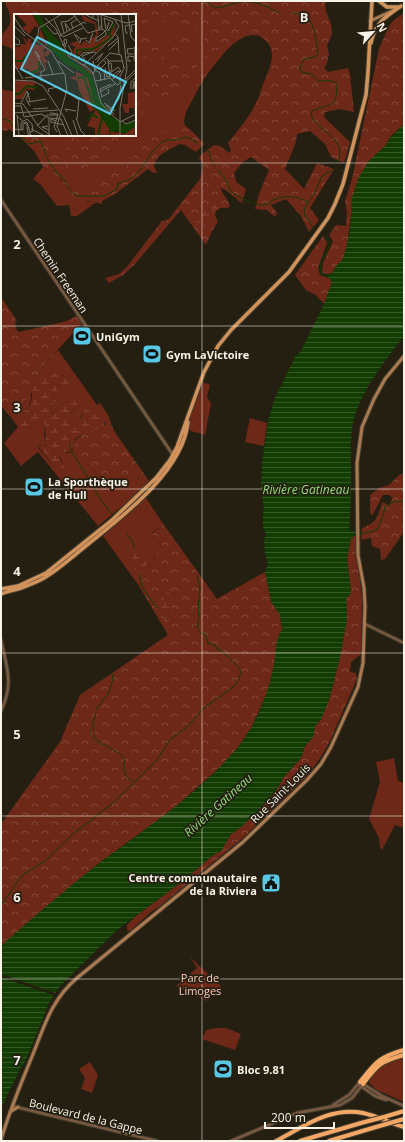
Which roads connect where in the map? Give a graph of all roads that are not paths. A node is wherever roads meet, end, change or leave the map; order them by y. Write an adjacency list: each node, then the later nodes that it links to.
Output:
1 (372, 1): 4 (main road)
2 (379, 1): 3 (main road)
3 (402, 5): 4 (main road); 5 (main road)
4 (370, 21): 5 (main road)
5 (368, 72): 8 (main road)
6 (1, 200): 9 (street, Chemin Freeman)
7 (404, 356): 13 (main road, Rue Saint-Louis)
8 (188, 417): 9 (main road); 10 (main road)
9 (173, 454): 10 (street, Chemin Freeman); 11 (main road)
10 (175, 458): 12 (main road)
11 (1, 588)
12 (1, 594)
13 (365, 624): 15 (street); 20 (main road, Rue Saint-Louis)
14 (1, 640): 16 (street)
15 (404, 643)
16 (1, 711)
17 (404, 1050): 19 (highway)
18 (404, 1055): 19 (highway)
19 (361, 1084): 21 (street); 29 (street)
20 (12, 1106): 22 (street, Boulevard de la Gappe); 24 (main road, Rue Saint-Louis)
21 (404, 1106)
22 (18, 1107): 24 (main road); 28 (street, Boulevard de la Gappe)
23 (404, 1110): 31 (highway, bridge)
24 (10, 1112): 27 (main road, Rue Saint-Louis)
25 (404, 1119): 32 (highway, bridge)
26 (404, 1127): 30 (highway)
27 (1, 1140)
28 (157, 1141)
29 (231, 1141)
30 (276, 1141)
31 (300, 1141)
32 (329, 1141)

